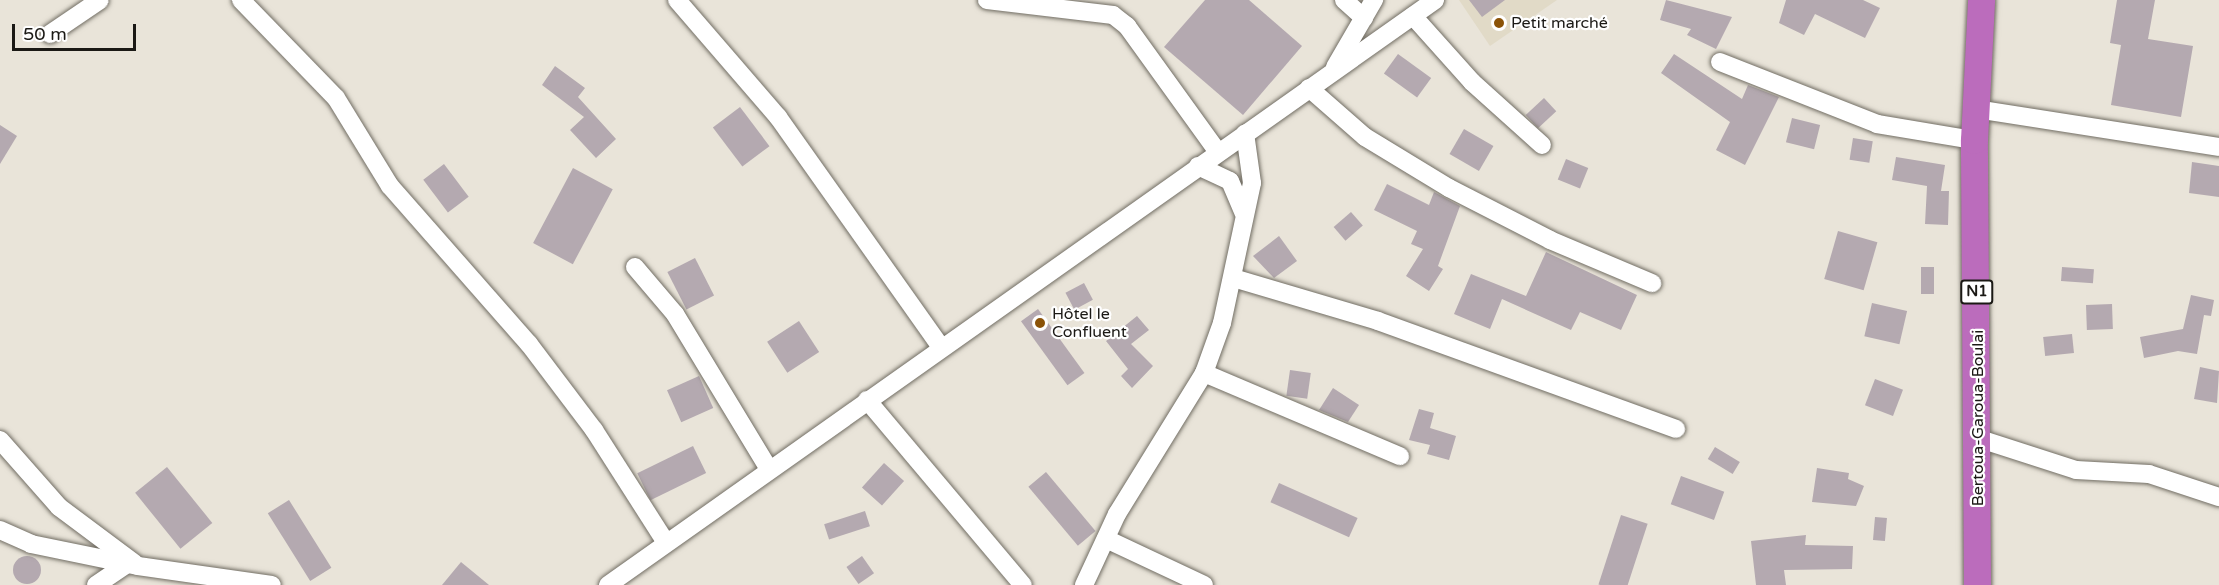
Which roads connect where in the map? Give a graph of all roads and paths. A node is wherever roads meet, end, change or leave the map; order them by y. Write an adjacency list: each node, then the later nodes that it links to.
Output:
1 (100, 0): 11 (street)
2 (242, 0): 37 (street)
3 (677, 0): 26 (street)
4 (987, 0): 20 (street)
5 (1344, 0): 10 (street)
6 (1374, 0): 10 (street)
7 (1435, 0): 9 (street)
8 (1981, 0): 15 (highway, Bertoua-Garoua-Boulai / N1)
9 (1413, 16): 13 (street); 18 (street)
10 (1364, 18): 13 (street)
11 (51, 34)
12 (1720, 62): 17 (street)
13 (1333, 72): 14 (street)
14 (1309, 88): 16 (street); 25 (street)
15 (1976, 109): 17 (highway, Bertoua-Garoua-Boulai / N1); 19 (street)
16 (1245, 133): 20 (street); 22 (street)
17 (1974, 140): 30 (highway, Bertoua-Garoua-Boulai / N1)
18 (1542, 145)
19 (2219, 147)
20 (1218, 152): 21 (street)
21 (1198, 166): 22 (street); 26 (street)
22 (1244, 214): 24 (street)
23 (635, 267): 33 (street)
24 (1233, 278): 27 (street); 29 (street)
25 (1652, 283)
26 (941, 347): 28 (street)
27 (1204, 373): 32 (street); 36 (street)
28 (867, 400): 33 (street); 43 (street)
29 (1676, 429)
30 (1980, 439): 34 (street); 46 (highway, Bertoua-Garoua-Boulai / N1)
31 (0, 440): 38 (street)
32 (1400, 456)
33 (769, 469): 37 (street)
34 (2219, 497)
35 (0, 530): 38 (street)
36 (1106, 539): 44 (street); 45 (street)
37 (665, 541): 42 (street)
38 (133, 565): 39 (street); 40 (street)
39 (207, 579): 41 (street)
40 (96, 585)
41 (272, 585)
42 (609, 585)
43 (1023, 585)
44 (1084, 585)
45 (1204, 585)
46 (1977, 585)

